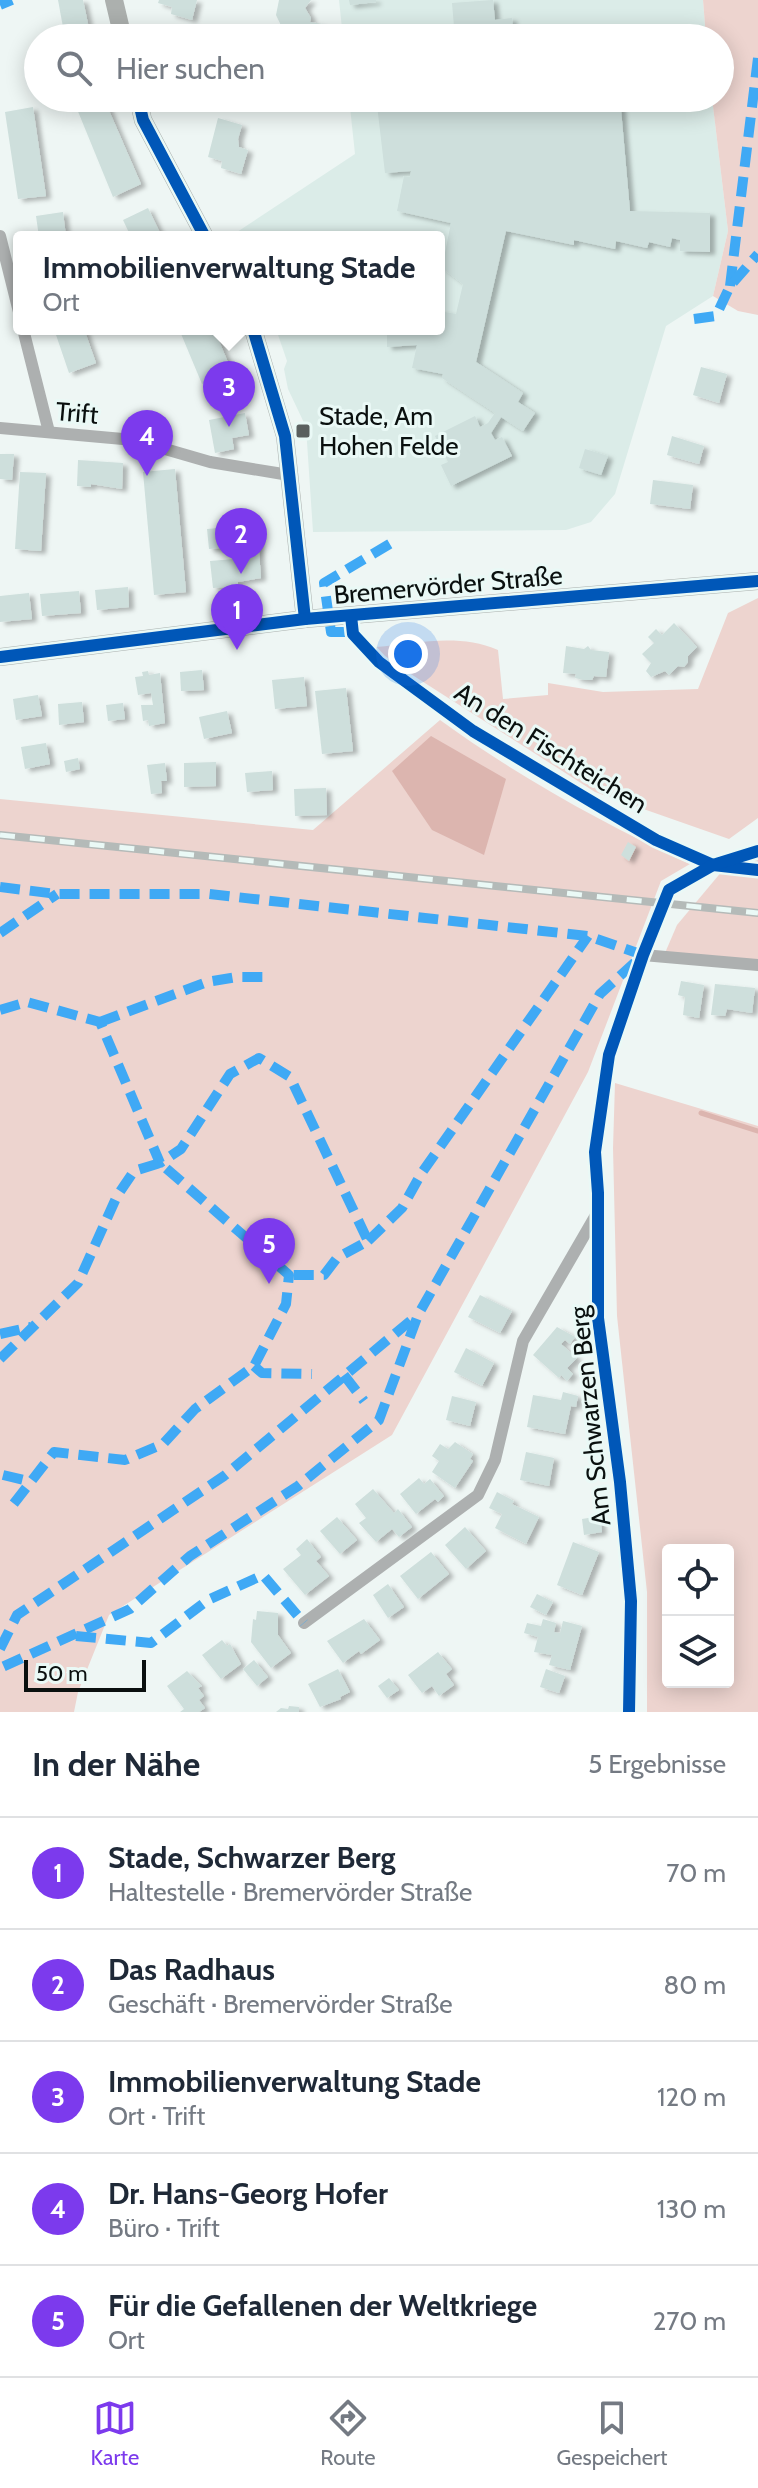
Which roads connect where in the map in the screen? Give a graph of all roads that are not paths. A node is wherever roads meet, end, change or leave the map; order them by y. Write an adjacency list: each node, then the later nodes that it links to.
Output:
1 (114, 0): 2 (main road)
2 (120, 24)
3 (141, 112): 4 (main road)
4 (202, 231)
5 (0, 236): 6 (street)
6 (13, 288)
7 (25, 335): 10 (street)
8 (255, 335): 11 (main road)
9 (0, 428): 10 (street, Trift)
10 (49, 432): 11 (street, Trift)
11 (289, 475): 13 (main road)
12 (758, 581): 14 (main road, Bremervörder Straße)
13 (305, 619): 14 (main road, Bremervörder Straße); 15 (main road, Bremervörder Straße)
14 (352, 625): 17 (street, An den Fischteichen)
15 (0, 657)
16 (758, 851): 17 (street, Am Schwarzen Berg)
17 (713, 865): 18 (street, Am Schwarzen Berg)
18 (643, 955): 19 (street); 20 (street, Am Schwarzen Berg)
19 (758, 965)
20 (598, 1212): 21 (street); 22 (street, Am Schwarzen Berg)
21 (304, 1623)
22 (629, 1712)

